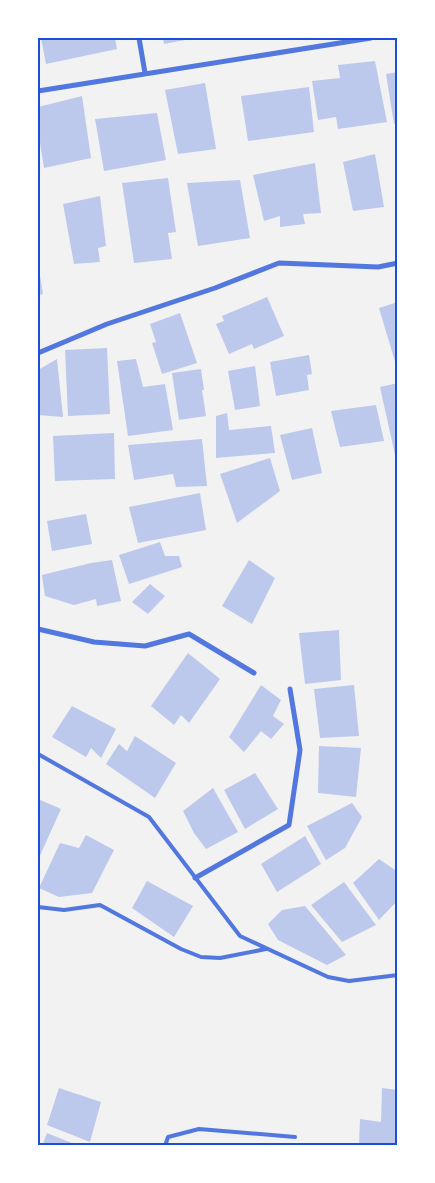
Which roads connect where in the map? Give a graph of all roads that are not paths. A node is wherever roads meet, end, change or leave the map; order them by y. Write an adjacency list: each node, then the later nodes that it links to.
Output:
1 (140, 38): 4 (street)
2 (371, 38): 3 (street)
3 (339, 40): 4 (street)
4 (145, 73): 5 (street)
5 (38, 91)
6 (398, 263): 7 (street)
7 (38, 353)
8 (38, 629): 9 (street)
9 (254, 673)
10 (290, 689): 12 (street)
11 (38, 754): 12 (lane)
12 (195, 878): 14 (lane)
13 (38, 907): 14 (lane)
14 (266, 949): 15 (lane)
15 (398, 975)
16 (295, 1137): 17 (lane)
17 (164, 1146)

